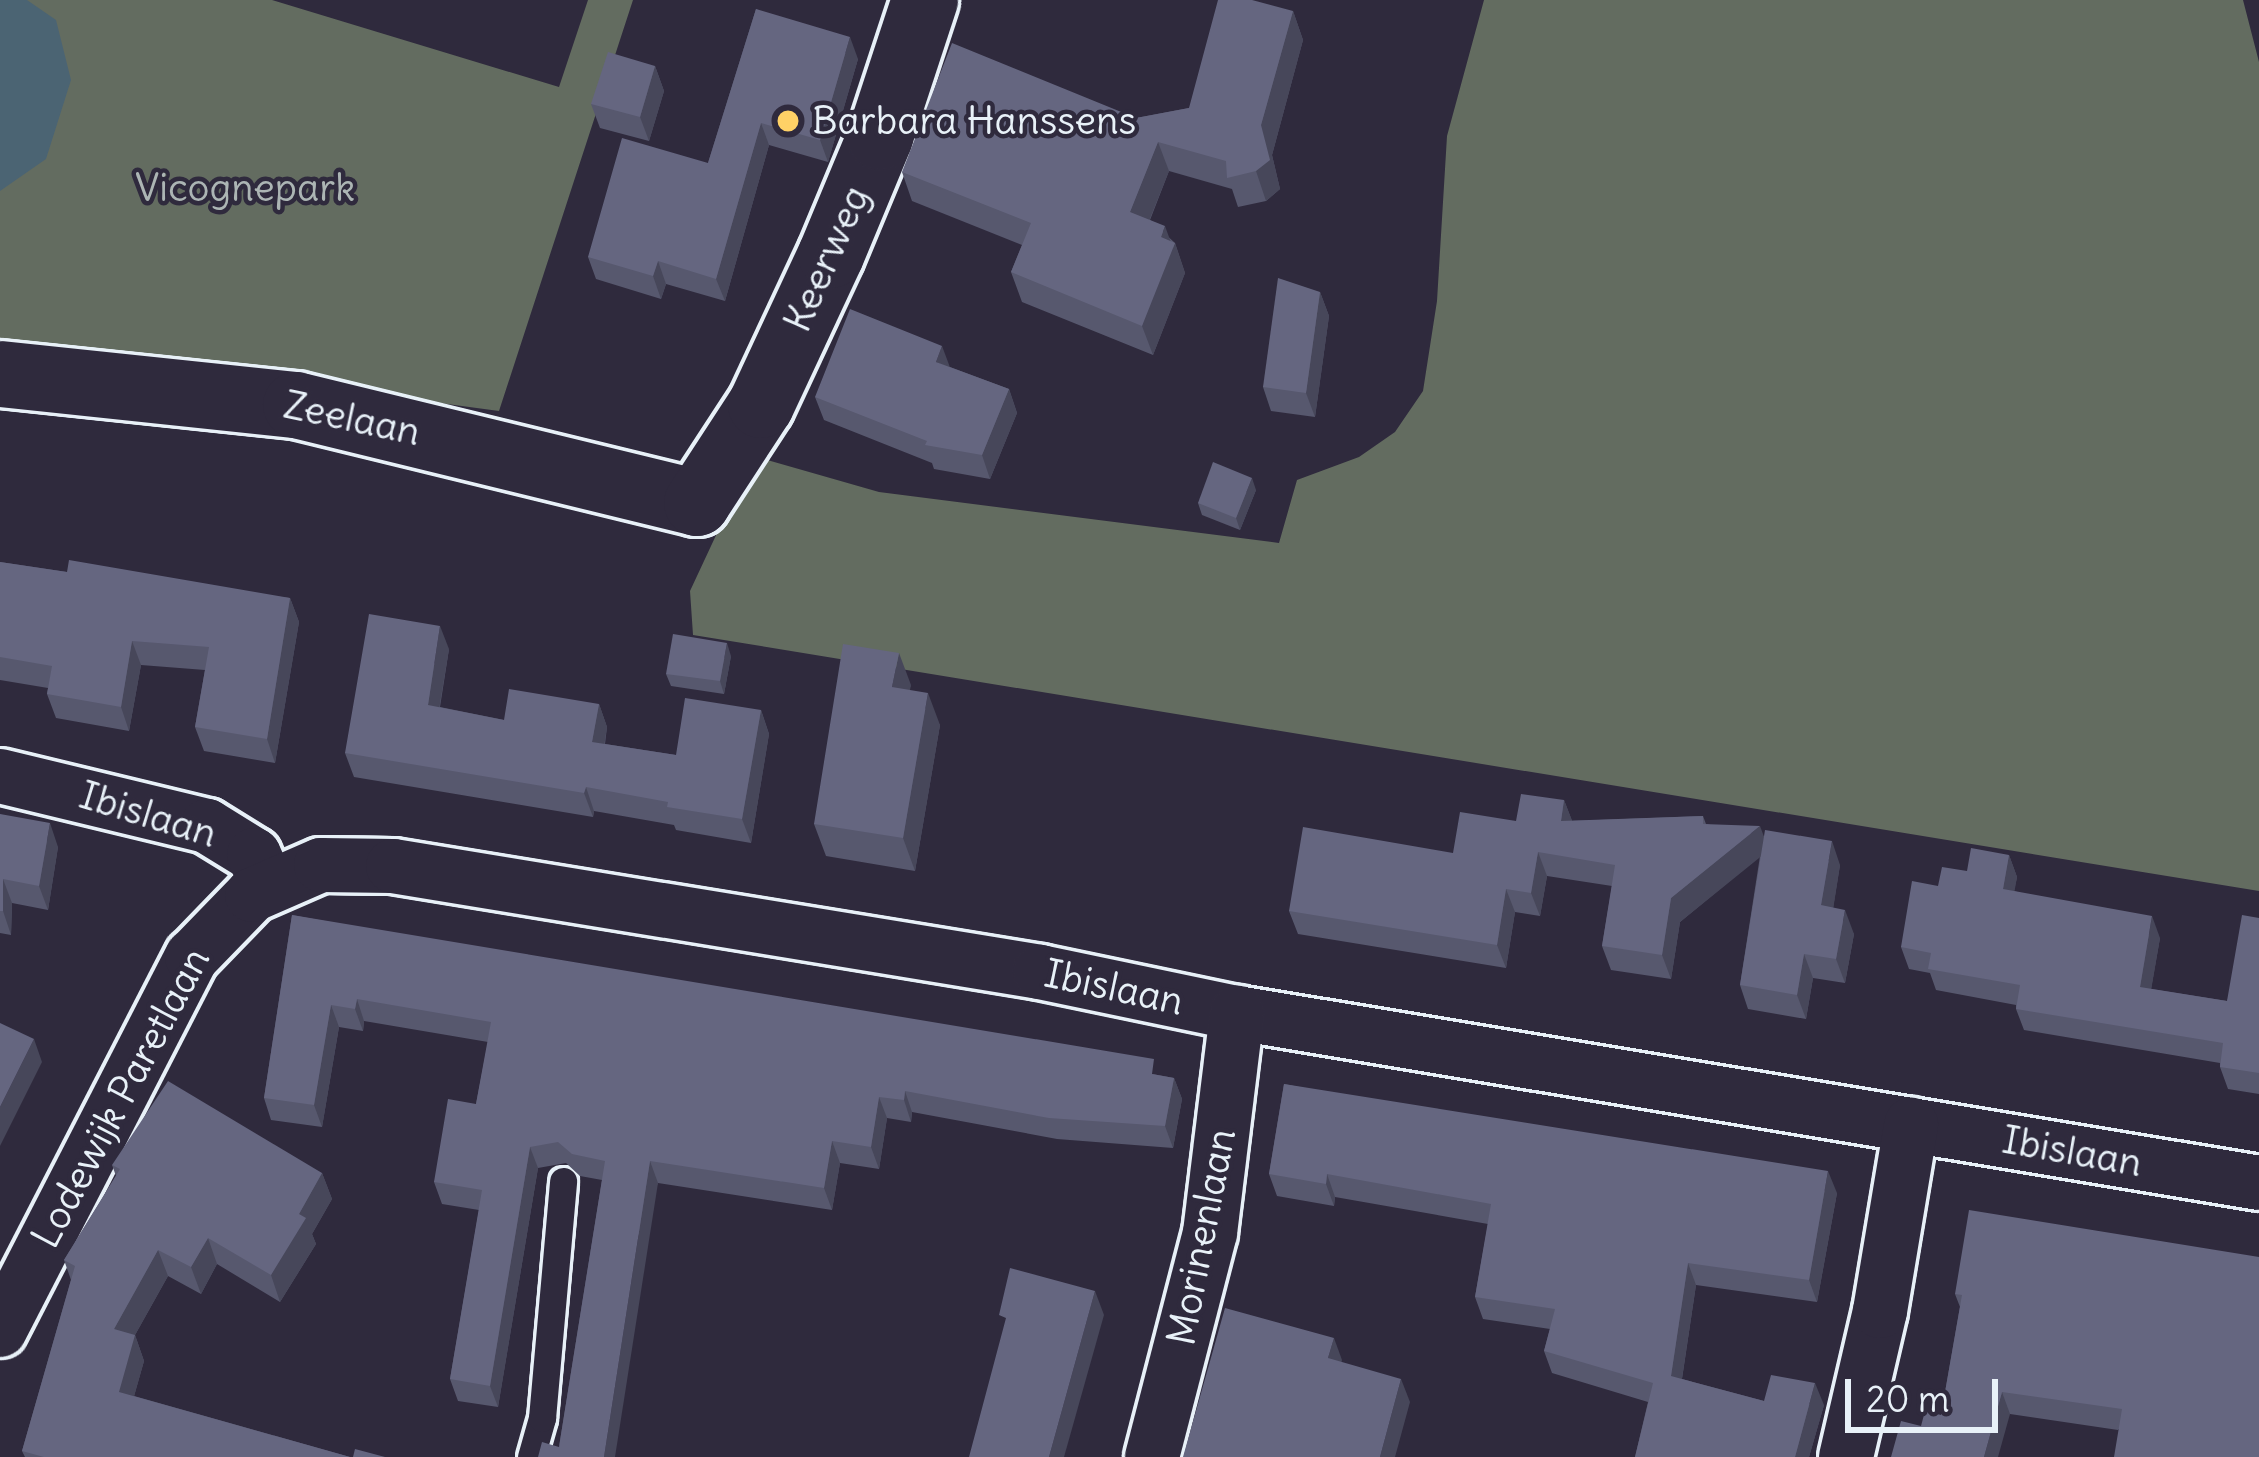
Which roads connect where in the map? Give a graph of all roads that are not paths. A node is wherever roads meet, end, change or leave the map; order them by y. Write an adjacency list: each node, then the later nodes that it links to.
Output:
1 (925, 0): 3 (street, Keerweg)
2 (0, 374): 3 (street, Zeelaan)
3 (697, 503)
4 (0, 776): 5 (street, Ibislaan)
5 (267, 884): 6 (street, Ibislaan); 10 (street, Lodewijk Paretlaan)
6 (1237, 1013): 7 (street, Ibislaan); 12 (street, Morinenlaan)
7 (1911, 1124): 9 (street, Ibislaan); 13 (street)
8 (563, 1181): 11 (lane)
9 (2259, 1183)
10 (0, 1330)
11 (531, 1457)
12 (1152, 1457)
13 (1846, 1457)

